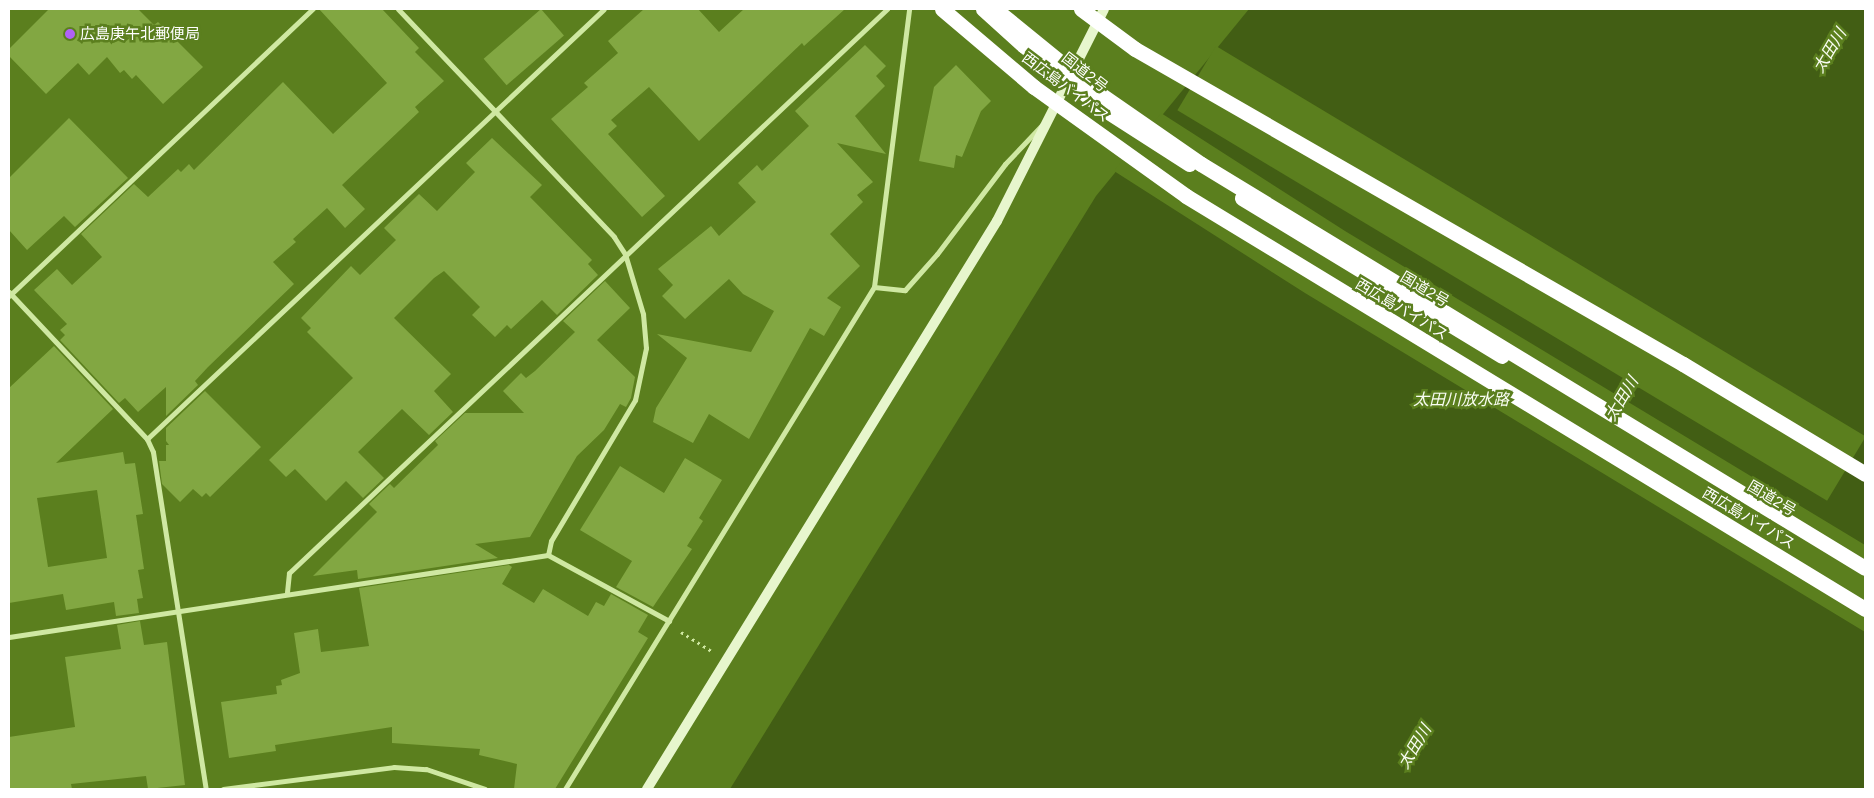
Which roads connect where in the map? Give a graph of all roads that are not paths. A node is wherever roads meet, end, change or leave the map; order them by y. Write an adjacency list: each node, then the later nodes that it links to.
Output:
1 (313, 9): 17 (street)
2 (398, 9): 13 (street)
3 (604, 9): 13 (street)
4 (887, 9): 15 (street)
5 (909, 9): 16 (street)
6 (942, 9): 24 (highway, 西広島バイパス, bridge)
7 (983, 9): 12 (highway, 国道2号)
8 (995, 9): 21 (highway, 西広島バイパス, bridge)
9 (1081, 9): 11 (highway)
10 (1104, 9): 11 (street)
11 (1095, 22): 12 (street); 19 (highway)
12 (1067, 81): 14 (street); 22 (highway, 国道2号)
13 (493, 110): 15 (street); 18 (street)
14 (1045, 122): 16 (street); 32 (street)
15 (625, 254): 20 (street); 23 (street)
16 (874, 287): 26 (street)
17 (10, 294): 18 (street)
18 (147, 439): 25 (street)
19 (1865, 474)
20 (548, 555): 23 (street); 26 (street)
21 (1865, 568)
22 (1865, 575)
23 (287, 592): 25 (street)
24 (1865, 609)
25 (177, 610): 27 (street); 28 (street)
26 (669, 621): 31 (street)
27 (9, 637)
28 (206, 789)
29 (224, 789): 30 (street)
30 (485, 789)
31 (565, 789)
32 (648, 789)

